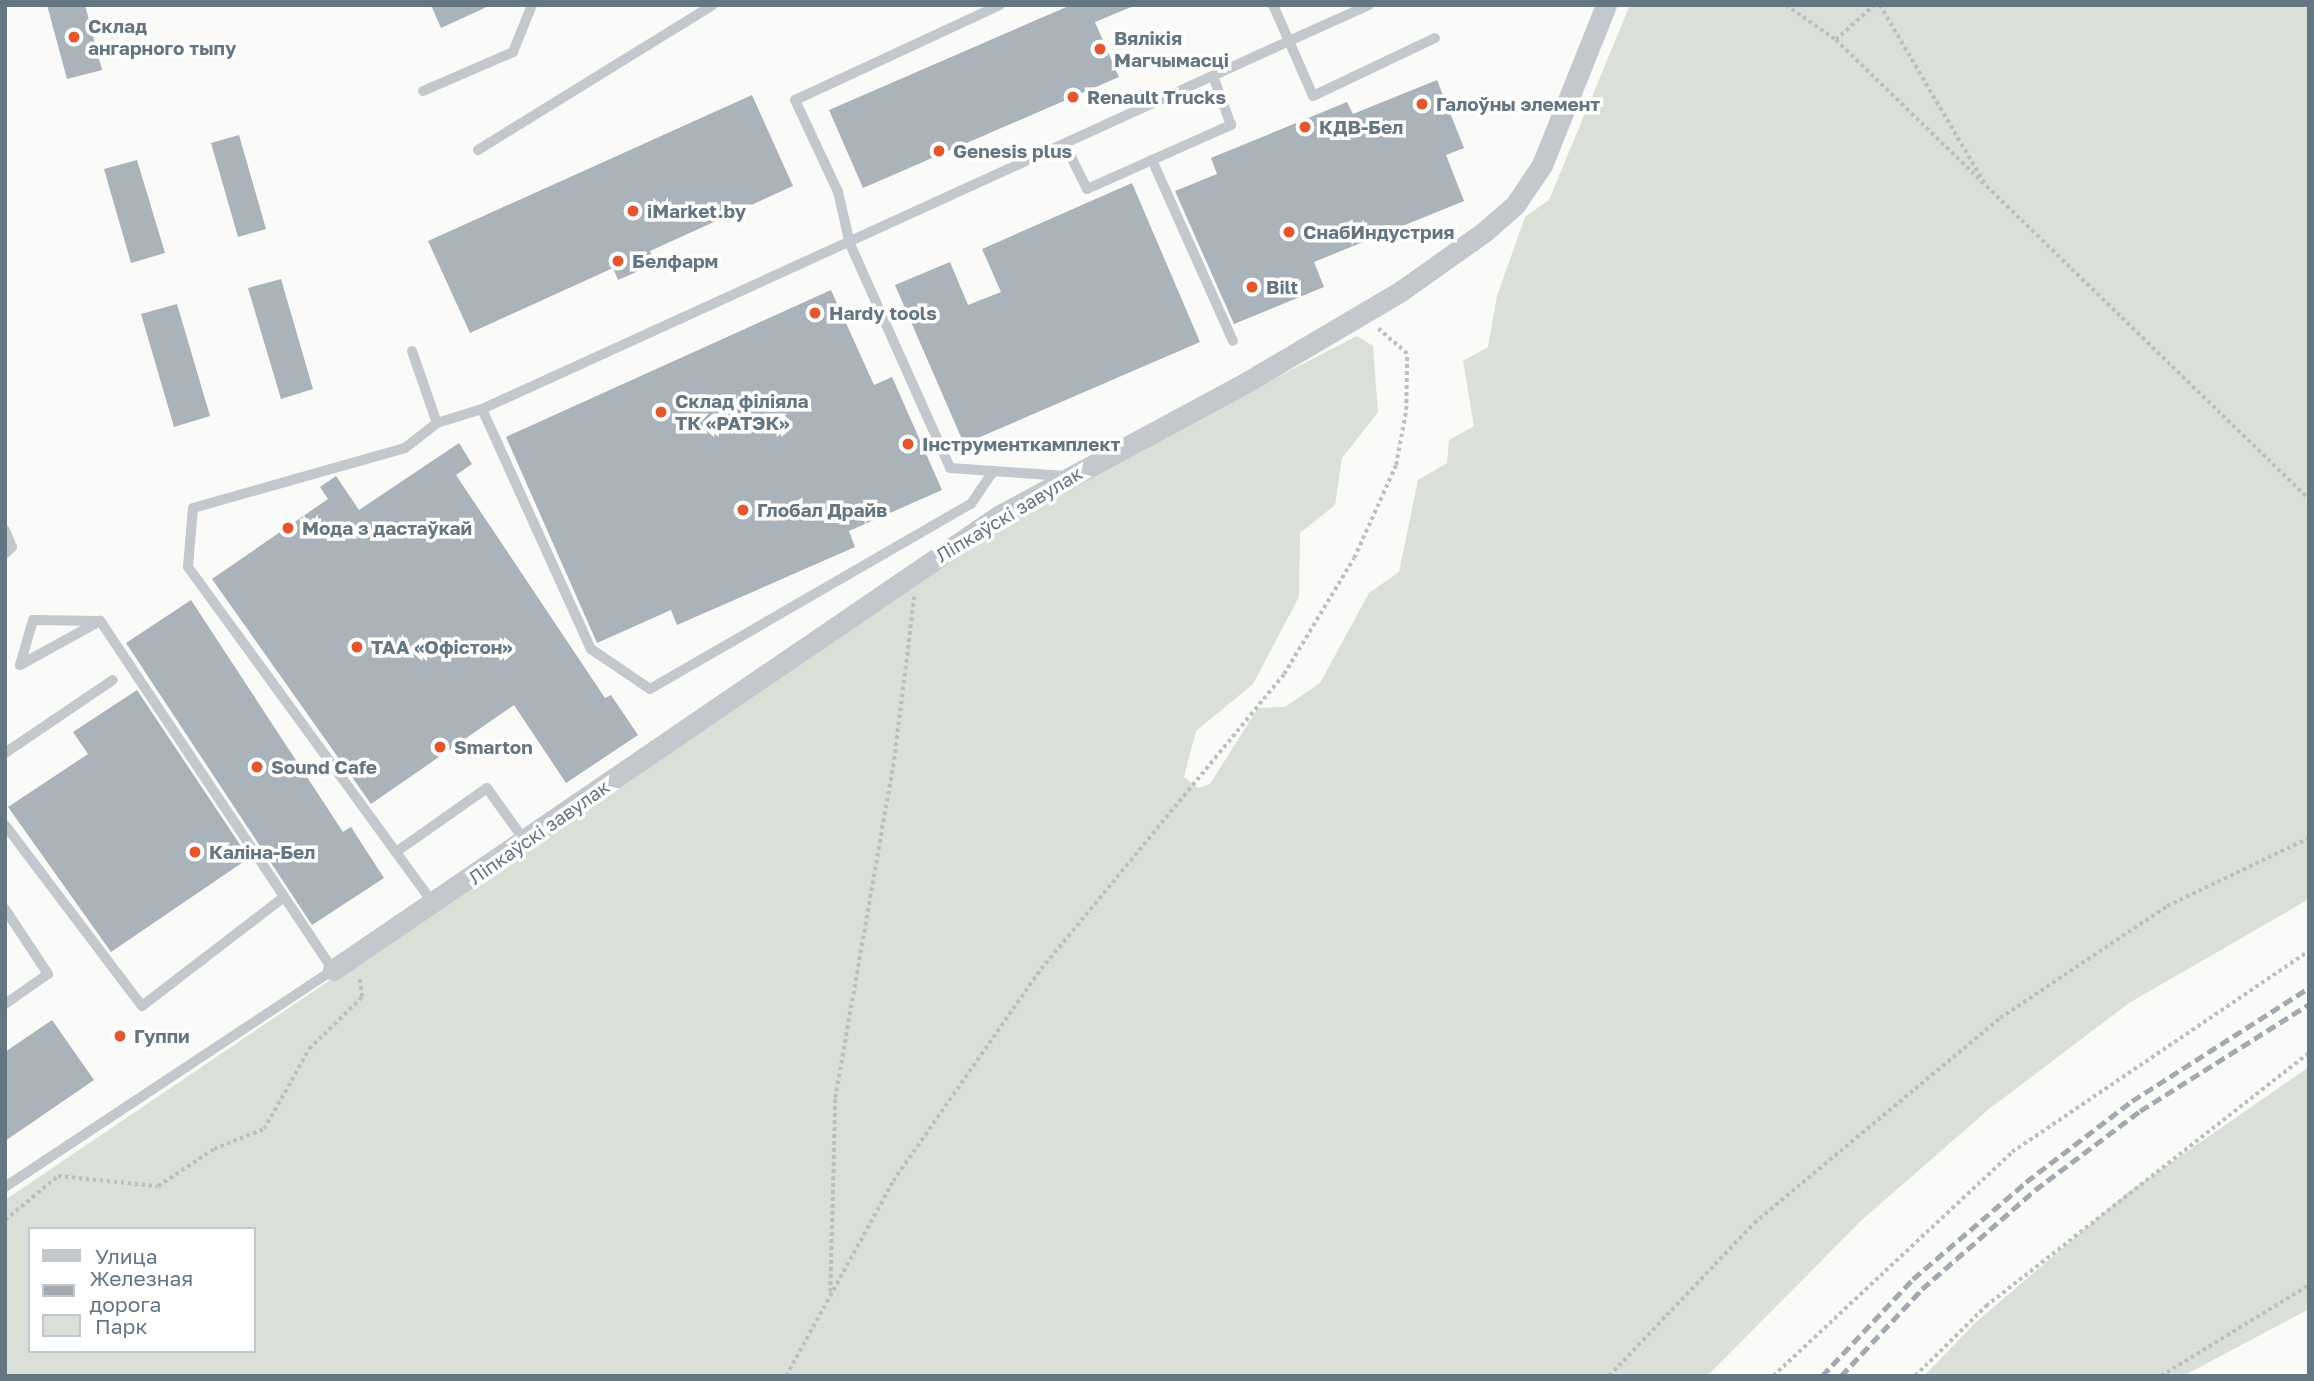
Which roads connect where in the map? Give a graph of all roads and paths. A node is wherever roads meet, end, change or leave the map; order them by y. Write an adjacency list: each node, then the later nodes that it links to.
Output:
1 (532, 5): 13 (lane)
2 (713, 5): 15 (lane)
3 (1000, 5): 18 (lane)
4 (1273, 5): 11 (lane)
5 (1369, 5): 11 (lane)
6 (1606, 5): 19 (street, Ліпкаўскі завулак)
7 (1786, 5): 10 (path)
8 (1877, 5): 10 (path); 17 (path)
9 (1435, 38): 11 (lane)
10 (1836, 40): 17 (path)
11 (1289, 41): 12 (lane)
12 (1213, 76): 14 (lane); 16 (lane)
13 (423, 91)
14 (1065, 145): 16 (lane); 18 (lane)
15 (478, 150)
16 (1152, 160): 20 (lane)
17 (1989, 190): 26 (path)
18 (850, 244): 22 (lane); 24 (lane)
19 (1361, 314): 25 (street, Ліпкаўскі завулак); 48 (path)
20 (1233, 341)
21 (412, 351): 23 (lane)
22 (482, 409): 23 (lane); 24 (lane)
23 (437, 423): 36 (lane)
24 (993, 471): 25 (lane)
25 (1068, 476): 29 (street, Ліпкаўскі завулак)
26 (2309, 499)
27 (5, 530): 28 (lane)
28 (5, 554)
29 (909, 576): 35 (street, Ліпкаўскі завулак); 48 (path)
30 (100, 621): 30 (lane); 37 (lane)
31 (113, 680): 32 (lane)
32 (5, 753)
33 (5, 825): 37 (lane)
34 (2309, 838): 50 (path)
35 (525, 841): 36 (lane); 38 (street, Ліпкаўскі завулак)
36 (396, 852): 38 (lane)
37 (284, 897): 41 (lane)
38 (434, 904): 41 (street, Ліпкаўскі завулак)
39 (5, 909): 43 (lane)
40 (2309, 951): 51 (path)
41 (333, 970): 45 (lane)
42 (364, 972): 46 (path)
43 (5, 1004)
44 (2309, 1053): 52 (path)
45 (5, 1187)
46 (5, 1220)
47 (2309, 1285): 53 (path)
48 (830, 1294): 49 (path)
49 (786, 1376)
50 (1609, 1376)
51 (1773, 1376)
52 (1915, 1376)
53 (2161, 1376)

